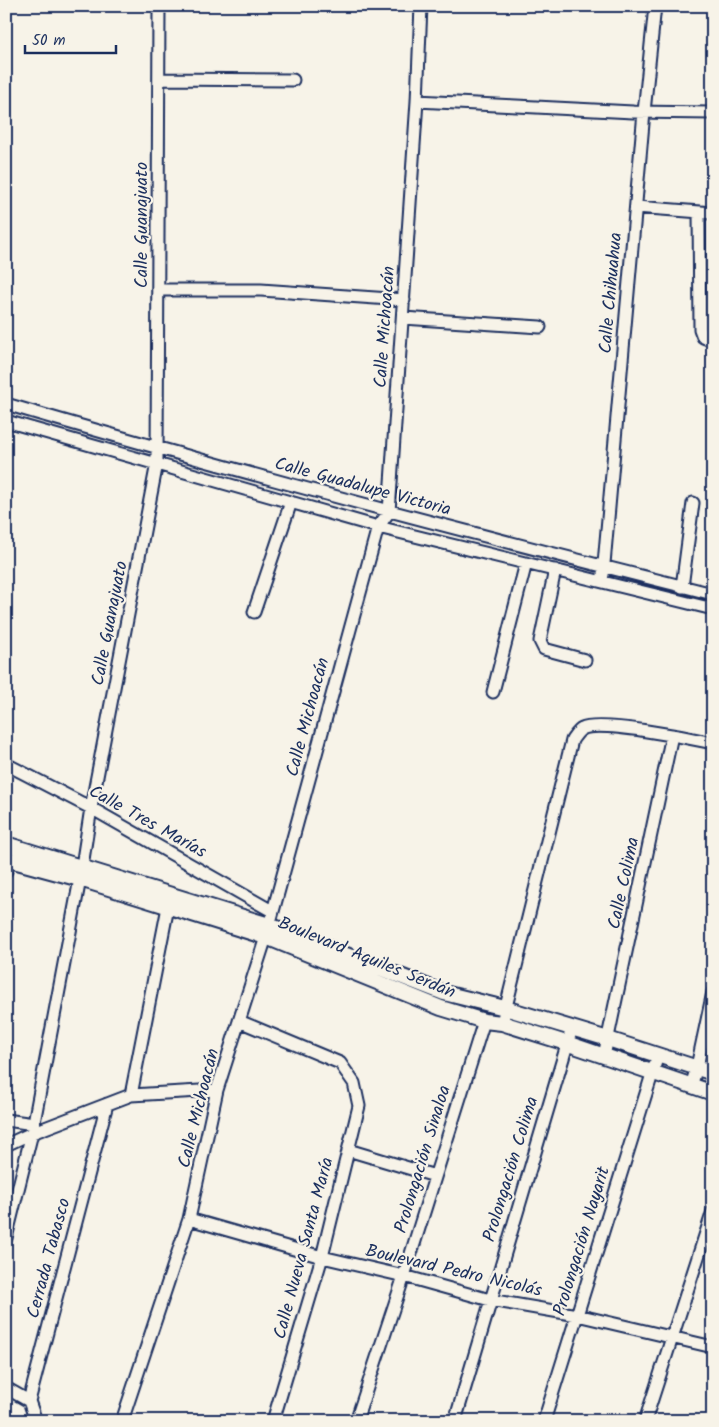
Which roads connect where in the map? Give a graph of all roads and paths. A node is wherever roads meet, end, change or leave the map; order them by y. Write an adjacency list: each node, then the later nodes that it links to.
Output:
1 (159, 6): 4 (street, Calle Guanajuato)
2 (422, 6): 6 (street, Calle Michoacán)
3 (655, 6): 7 (street, Calle Chihuahua)
4 (159, 79): 5 (street); 12 (street, Calle Guanajuato)
5 (294, 80)
6 (417, 101): 7 (street); 13 (street, Calle Michoacán)
7 (644, 112): 8 (street); 9 (street, Calle Chihuahua)
8 (713, 113)
9 (636, 207): 10 (street); 26 (street, Calle Chihuahua)
10 (699, 212): 11 (street); 16 (street)
11 (713, 213)
12 (159, 290): 13 (street); 19 (street, Calle Guanajuato)
13 (404, 300): 14 (street, Calle Michoacán)
14 (402, 318): 15 (street); 23 (street, Calle Michoacán)
15 (540, 327)
16 (713, 341)
17 (6, 404): 19 (street, Calle Guadalupe Victoria)
18 (6, 421): 20 (street, Calle Guadalupe Victoria)
19 (158, 449): 20 (street, Calle Guanajuato); 23 (street, Calle Guadalupe Victoria)
20 (157, 463): 21 (street, Calle Guadalupe Victoria); 38 (street, Calle Guanajuato)
21 (291, 502): 24 (street, Calle Guadalupe Victoria); 32 (street)
22 (694, 503): 29 (street)
23 (389, 512): 24 (street, Calle Michoacán); 26 (street, Calle Guadalupe Victoria)
24 (378, 527): 25 (street, Calle Guadalupe Victoria); 43 (street, Calle Michoacán)
25 (526, 563): 27 (street, Calle Guadalupe Victoria); 34 (street)
26 (604, 567): 28 (street, Calle Chihuahua); 29 (street, Calle Guadalupe Victoria)
27 (555, 570): 28 (street, Calle Guadalupe Victoria); 33 (street)
28 (602, 583): 31 (street, Calle Guadalupe Victoria)
29 (682, 587): 30 (street, Calle Guadalupe Victoria)
30 (713, 594)
31 (713, 609)
32 (254, 612)
33 (585, 660)
34 (493, 692)
35 (672, 735): 36 (street); 45 (street); 50 (street, Calle Colima)
36 (713, 742)
37 (6, 764): 38 (street, Calle Tres Marías)
38 (91, 808): 41 (street, Calle Guanajuato); 43 (street, Calle Tres Marías)
39 (6, 844): 41 (street, Boulevard Aquiles Serdán)
40 (7, 864): 41 (street, Boulevard Aquiles Serdán)
41 (80, 873): 42 (street, Boulevard Aquiles Serdán); 43 (street, Boulevard Aquiles Serdán); 63 (street, Calle Guanajuato)
42 (168, 907): 43 (street, Boulevard Aquiles Serdán); 60 (street)
43 (269, 924): 45 (street, Boulevard Aquiles Serdán); 46 (street, Calle Michoacán); 47 (street, Boulevard Aquiles Serdán)
44 (713, 992): 54 (street)
45 (506, 1008): 48 (street); 49 (street, Boulevard Aquiles Serdán)
46 (239, 1021): 58 (street, Calle Michoacán); 65 (street, Calle Nueva Santa María)
47 (484, 1021): 48 (street, Boulevard Aquiles Serdán); 66 (street, Prolongación Sinaloa)
48 (502, 1023): 51 (street, Boulevard Aquiles Serdán)
49 (572, 1028): 50 (street, Boulevard Aquiles Serdán); 51 (street, Prolongación Colima)
50 (608, 1039): 52 (street, Boulevard Aquiles Serdán); 53 (street, Calle Colima)
51 (566, 1043): 53 (street, Boulevard Aquiles Serdán); 72 (street, Prolongación Colima)
52 (658, 1055): 54 (street, Boulevard Aquiles Serdán); 55 (street, Prolongación Nayarit)
53 (604, 1056): 55 (street, Boulevard Aquiles Serdán)
54 (697, 1068): 56 (street, Boulevard Aquiles Serdán); 57 (street)
55 (652, 1072): 57 (street, Boulevard Aquiles Serdán); 73 (street, Prolongación Nayarit)
56 (713, 1073)
57 (691, 1086): 59 (street, Boulevard Aquiles Serdán)
58 (217, 1090): 60 (street); 68 (street, Calle Michoacán)
59 (713, 1093)
60 (131, 1096): 61 (street)
61 (107, 1104): 63 (street); 77 (street, Cerrada Tabasco)
62 (6, 1120): 63 (street)
63 (33, 1129): 64 (street); 69 (street, Calle Guanajuato)
64 (6, 1145)
65 (348, 1150): 66 (street); 70 (street, Calle Nueva Santa María)
66 (435, 1176): 71 (street, Prolongación Sinaloa)
67 (713, 1211): 74 (street)
68 (189, 1219): 70 (street, Boulevard Pedro Nicolás); 79 (street, Calle Michoacán)
69 (6, 1238)
70 (322, 1256): 71 (street, Boulevard Pedro Nicolás); 80 (street, Calle Nueva Santa María)
71 (404, 1276): 72 (street, Boulevard Pedro Nicolás); 81 (street, Prolongación Sinaloa)
72 (490, 1300): 73 (street, Boulevard Pedro Nicolás); 82 (street, Prolongación Colima)
73 (577, 1315): 74 (street, Boulevard Pedro Nicolás); 83 (street, Prolongación Nayarit)
74 (672, 1336): 75 (street, Boulevard Pedro Nicolás); 84 (street)
75 (713, 1347)
76 (6, 1388): 77 (street)
77 (29, 1401): 78 (street)
78 (36, 1421)
79 (122, 1421)
80 (273, 1421)
81 (356, 1421)
82 (455, 1421)
83 (544, 1421)
84 (645, 1421)

